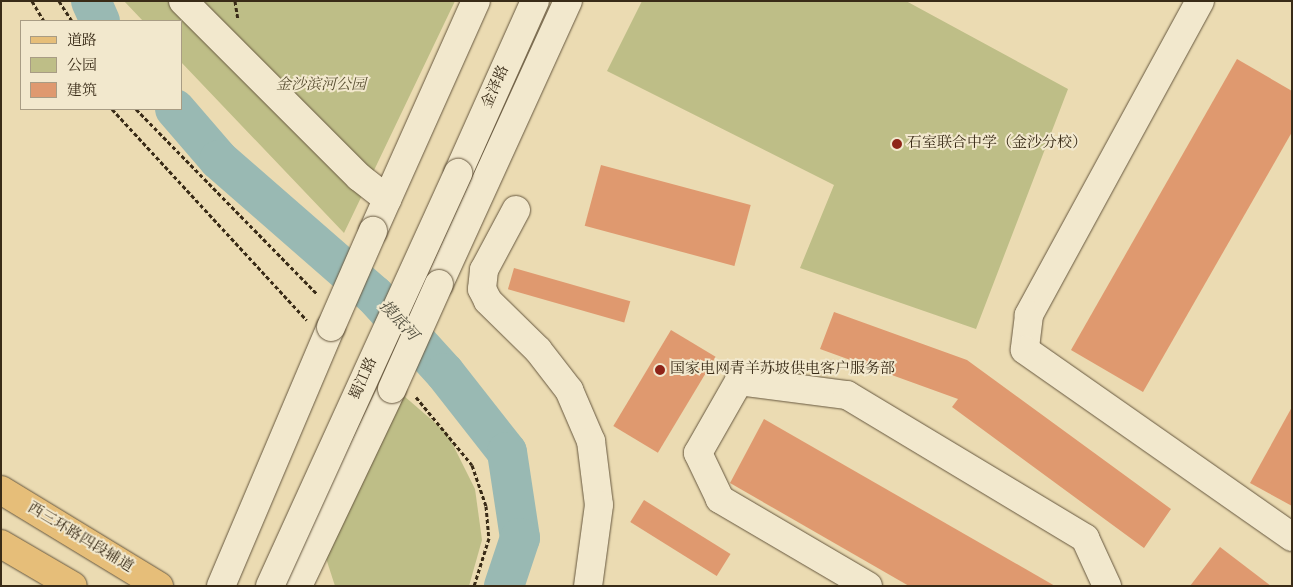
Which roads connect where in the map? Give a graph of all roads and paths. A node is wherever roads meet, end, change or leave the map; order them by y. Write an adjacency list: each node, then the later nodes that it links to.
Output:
1 (32, 1): 8 (path)
2 (59, 1): 9 (path)
3 (183, 1): 12 (street)
4 (476, 1): 12 (street)
5 (535, 1): 11 (street, 金泽路)
6 (568, 1): 22 (street, bridge)
7 (1200, 1): 16 (street)
8 (43, 20)
9 (71, 20)
10 (113, 110): 14 (path)
11 (458, 173): 21 (street, 蜀江路, bridge)
12 (387, 199): 14 (street, bridge)
13 (516, 210): 23 (street)
14 (328, 333): 20 (street)
15 (1, 490): 19 (main road, 西三环路四段辅道)
16 (1292, 537)
17 (1, 544): 18 (main road)
18 (73, 586)
19 (159, 586)
20 (221, 586)
21 (270, 586)
22 (298, 586)
23 (588, 586)
24 (868, 586): 25 (street)
25 (1107, 586)

